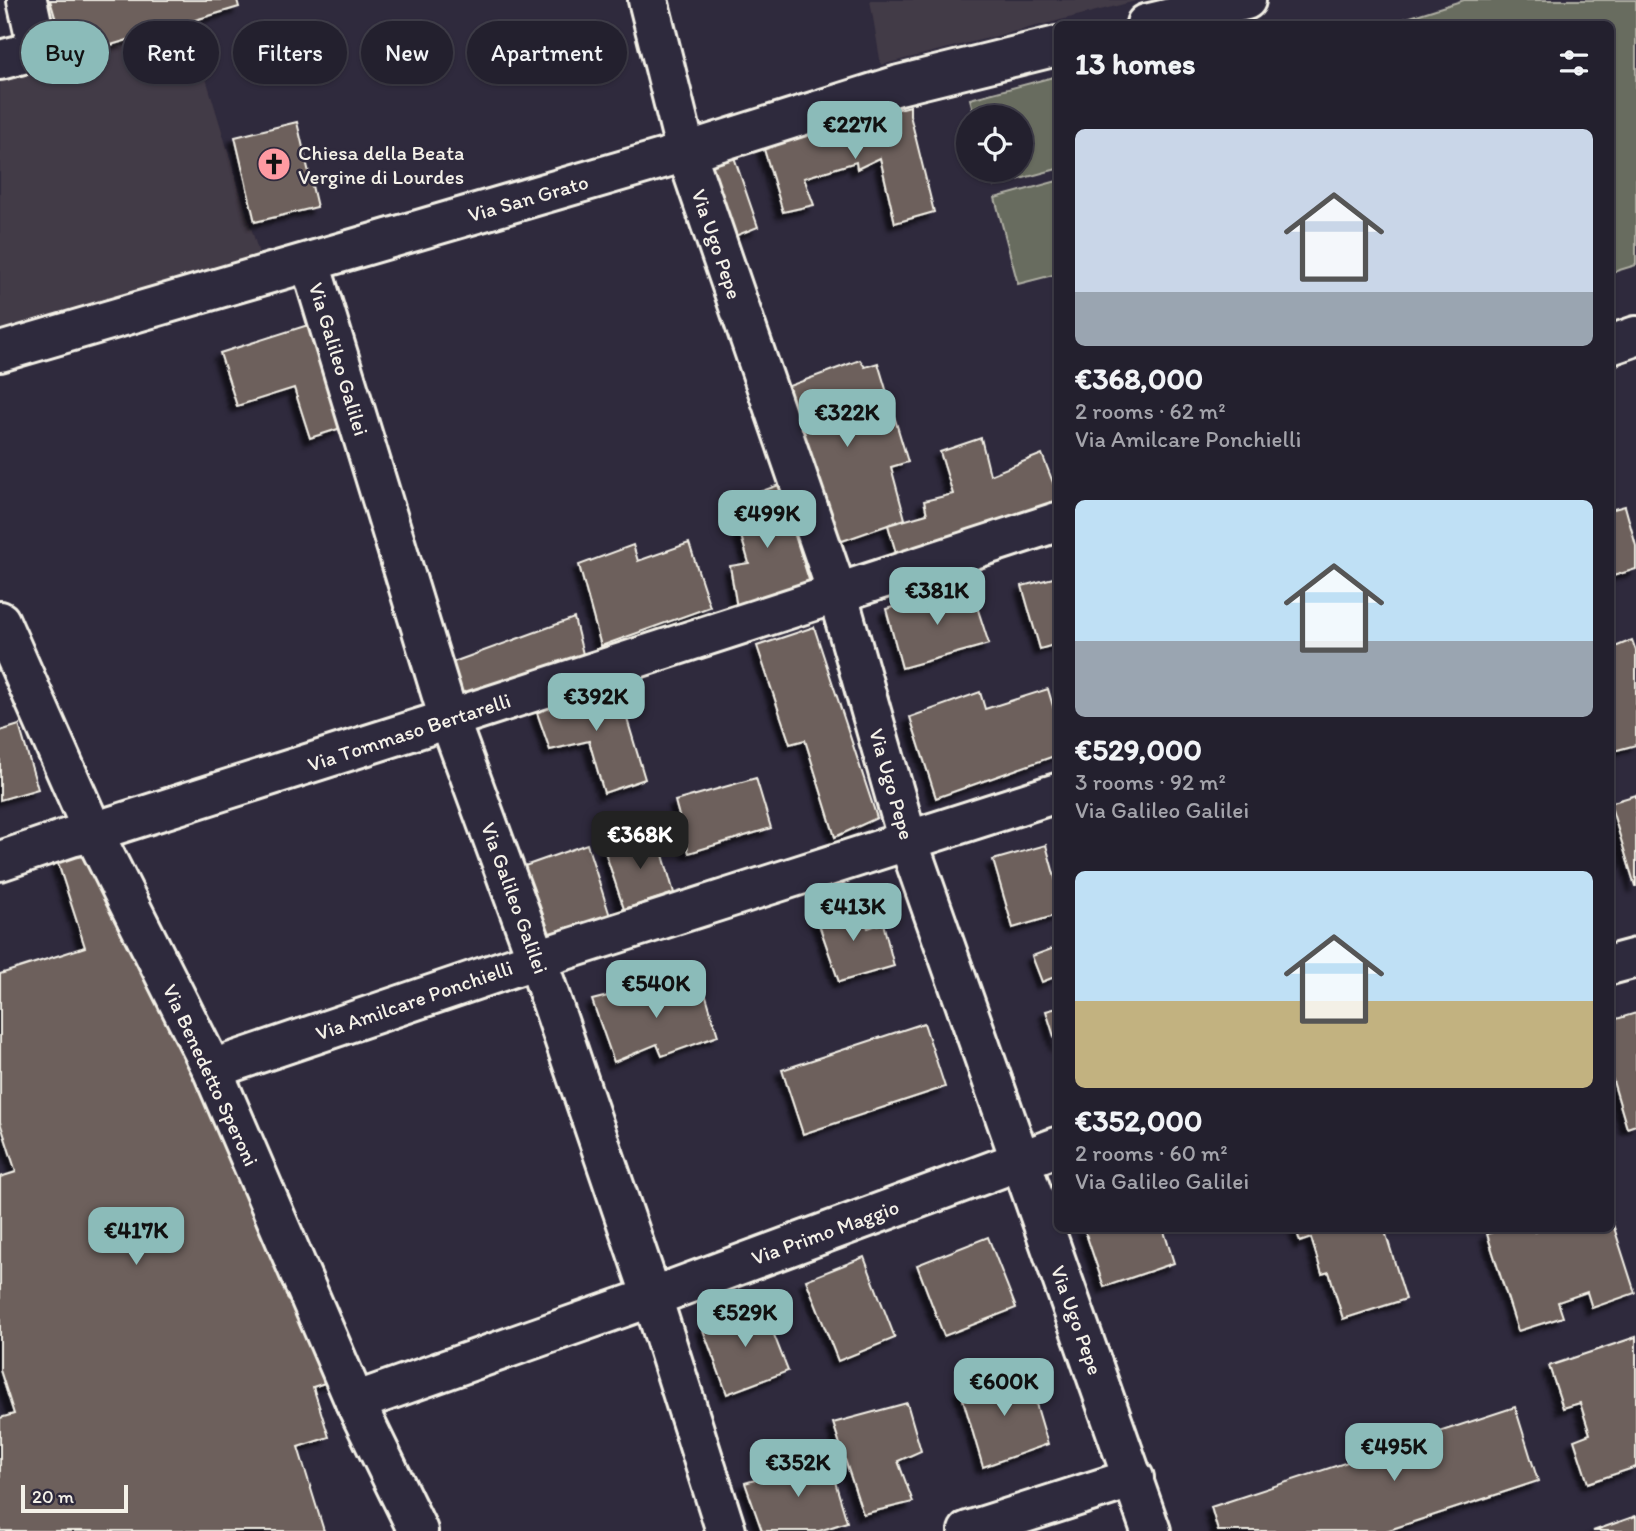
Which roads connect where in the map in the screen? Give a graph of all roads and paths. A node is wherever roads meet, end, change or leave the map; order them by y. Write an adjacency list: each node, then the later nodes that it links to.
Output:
1 (27, 0): 6 (street)
2 (648, 0): 7 (street, Via Ugo Pepe)
3 (1245, 0): 4 (street)
4 (1158, 21)
5 (1054, 47): 7 (street, Via San Grato)
6 (0, 60)
7 (686, 152): 8 (street, Via San Grato); 13 (street, Via Ugo Pepe)
8 (310, 263): 11 (street, Via San Grato); 15 (street, Via Galileo Galilei)
9 (1636, 336): 10 (street)
10 (1614, 344)
11 (0, 352)
12 (1054, 523): 13 (street, Via Tommaso Bertarelli)
13 (836, 593): 15 (street, Via Tommaso Bertarelli); 18 (street, Via Ugo Pepe)
14 (0, 621): 17 (street, Via Benedetto Speroni)
15 (449, 719): 17 (street, Via Tommaso Bertarelli); 21 (street, Via Galileo Galilei)
16 (1054, 794): 18 (street, Via Amilcare Ponchielli)
17 (93, 832): 19 (street, Via Tommaso Bertarelli); 23 (street, Via Benedetto Speroni)
18 (908, 841): 21 (street, Via Amilcare Ponchielli); 25 (street, Via Ugo Pepe)
19 (0, 861)
20 (1636, 958): 22 (street)
21 (537, 959): 23 (street, Via Amilcare Ponchielli); 26 (street, Via Galileo Galilei)
22 (1614, 964)
23 (212, 1069): 27 (street, Via Benedetto Speroni)
24 (1054, 1148): 25 (street, Via Primo Maggio)
25 (1019, 1160): 26 (street, Via Primo Maggio); 28 (street, Via Ugo Pepe)
26 (652, 1297): 27 (street, Via Primo Maggio); 30 (street, Via Galileo Galilei)
27 (355, 1402): 29 (street, Via Benedetto Speroni)
28 (1134, 1478): 31 (street); 32 (street, Via Ugo Pepe)
29 (418, 1531)
30 (726, 1531)
31 (968, 1531)
32 (1151, 1531)

